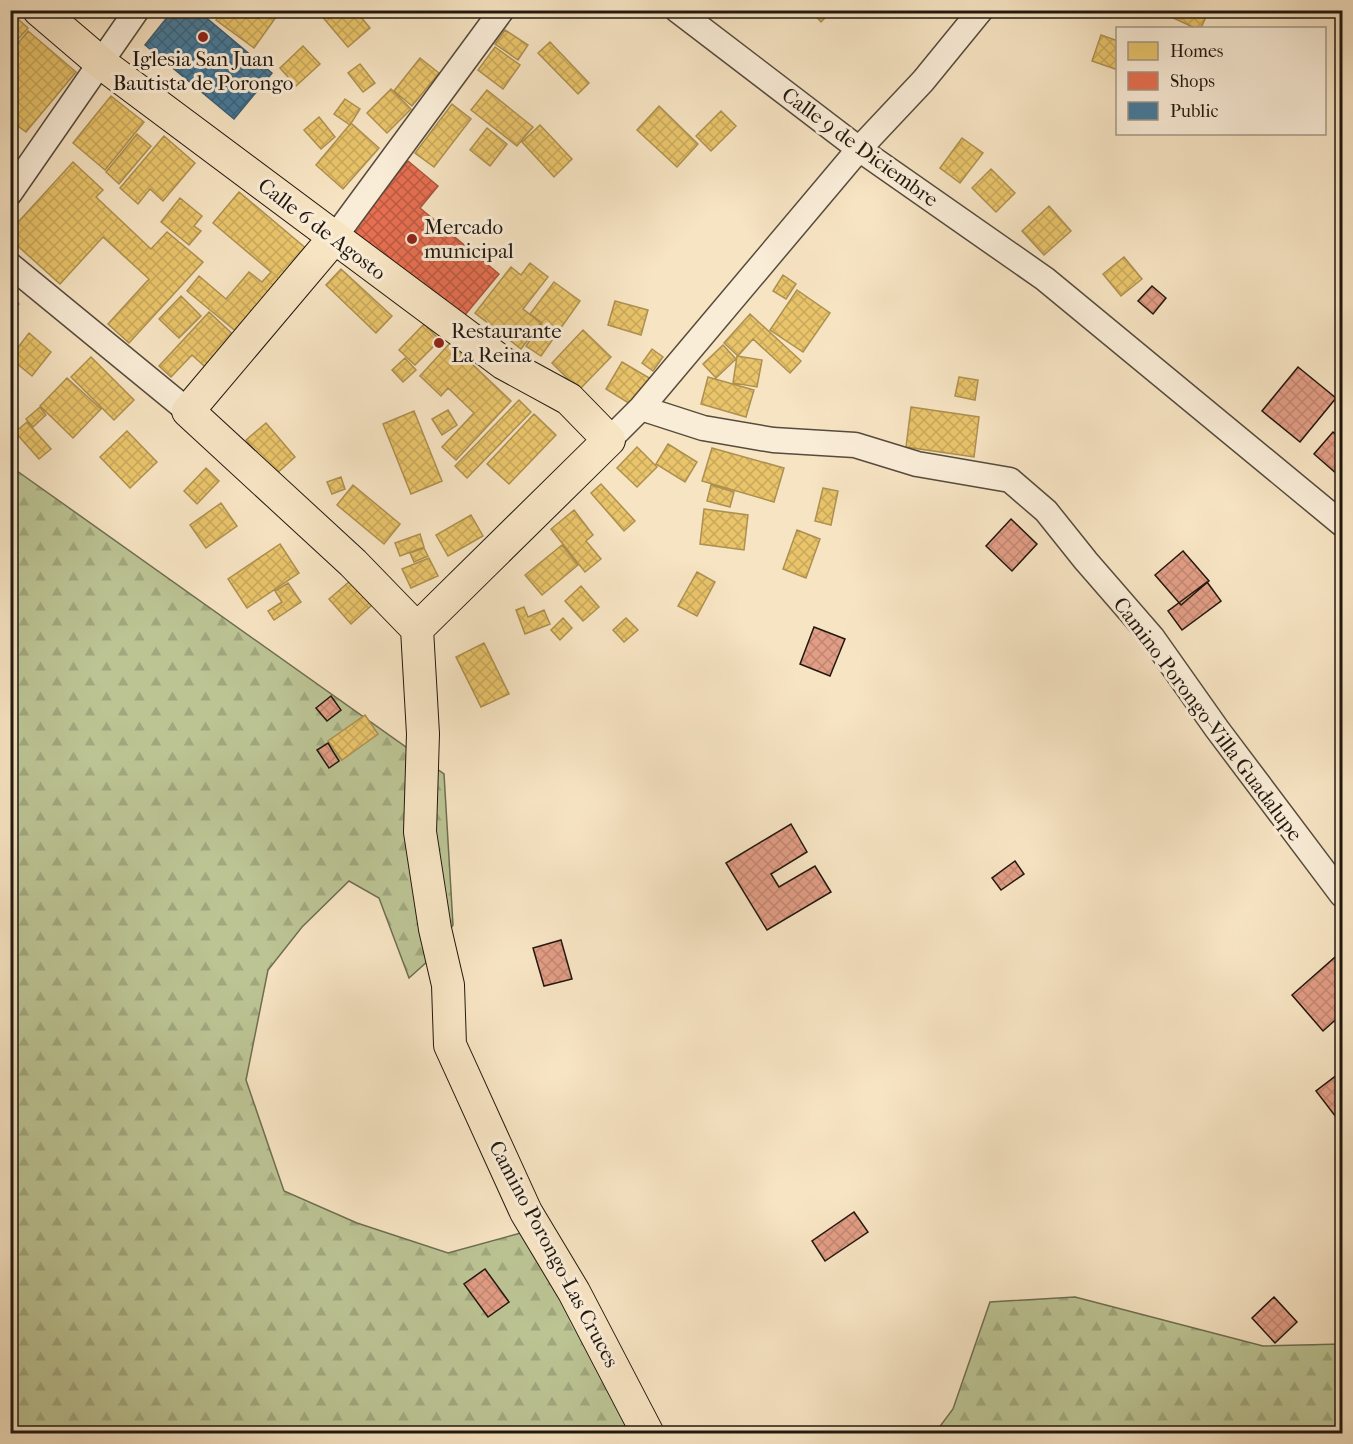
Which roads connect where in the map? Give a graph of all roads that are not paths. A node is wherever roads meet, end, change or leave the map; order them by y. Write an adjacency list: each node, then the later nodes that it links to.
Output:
1 (39, 10): 6 (main road, Calle 6 de Agosto)
2 (137, 10): 6 (street)
3 (502, 10): 9 (street)
4 (677, 10): 7 (street, Calle 9 de Diciembre)
5 (981, 10): 7 (street)
6 (101, 63): 8 (street); 9 (main road, Calle 6 de Agosto)
7 (859, 149): 11 (street); 14 (street, Calle 9 de Diciembre)
8 (10, 193)
9 (334, 238): 12 (main road); 13 (main road, Calle 6 de Agosto)
10 (10, 265): 12 (street)
11 (641, 408): 13 (street); 16 (street, Camino Porongo-Villa Guadalupe)
12 (188, 411): 15 (main road)
13 (609, 440): 15 (main road)
14 (1342, 524)
15 (417, 629): 17 (main road, Camino Porongo-Las Cruces)
16 (1342, 895)
17 (648, 1434)

